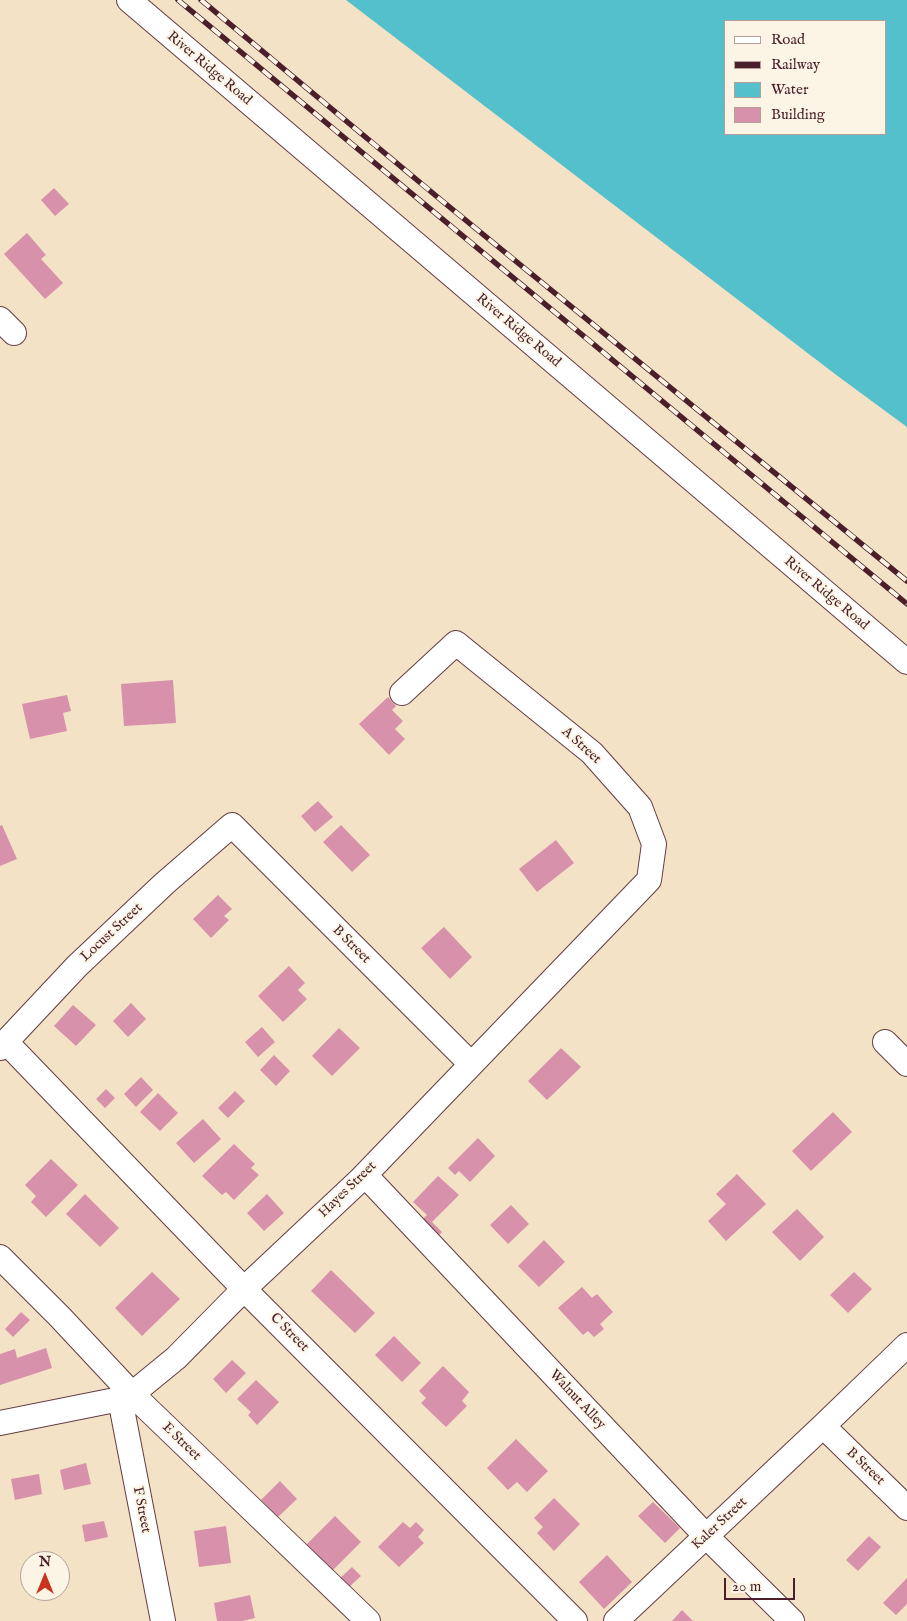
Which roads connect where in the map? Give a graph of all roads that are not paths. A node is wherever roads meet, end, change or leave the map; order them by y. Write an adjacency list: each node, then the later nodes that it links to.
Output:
1 (129, 0): 2 (street, River Ridge Road)
2 (907, 662)
3 (402, 693): 5 (street, A Street)
4 (232, 825): 7 (street, Locust Street); 8 (street, B Street)
5 (649, 880): 8 (street, Hayes Street)
6 (885, 1042): 9 (street)
7 (3, 1045): 12 (street, C Street)
8 (471, 1064): 10 (street, Hayes Street)
9 (907, 1064)
10 (365, 1175): 12 (street, Hayes Street); 18 (street, Walnut Alley)
11 (0, 1257): 14 (street, E Street)
12 (244, 1289): 14 (street, Hayes Street); 21 (street, C Street)
13 (907, 1345): 16 (street, Kaler Street)
14 (126, 1397): 15 (street, Hayes Street); 19 (street, F Street); 20 (street, E Street)
15 (0, 1423)
16 (823, 1426): 17 (street, B Street); 18 (street, Kaler Street)
17 (907, 1508)
18 (706, 1536): 22 (street, Kaler Street); 23 (street, Walnut Alley)
19 (163, 1621)
20 (368, 1621)
21 (574, 1621)
22 (616, 1621)
23 (792, 1621)

